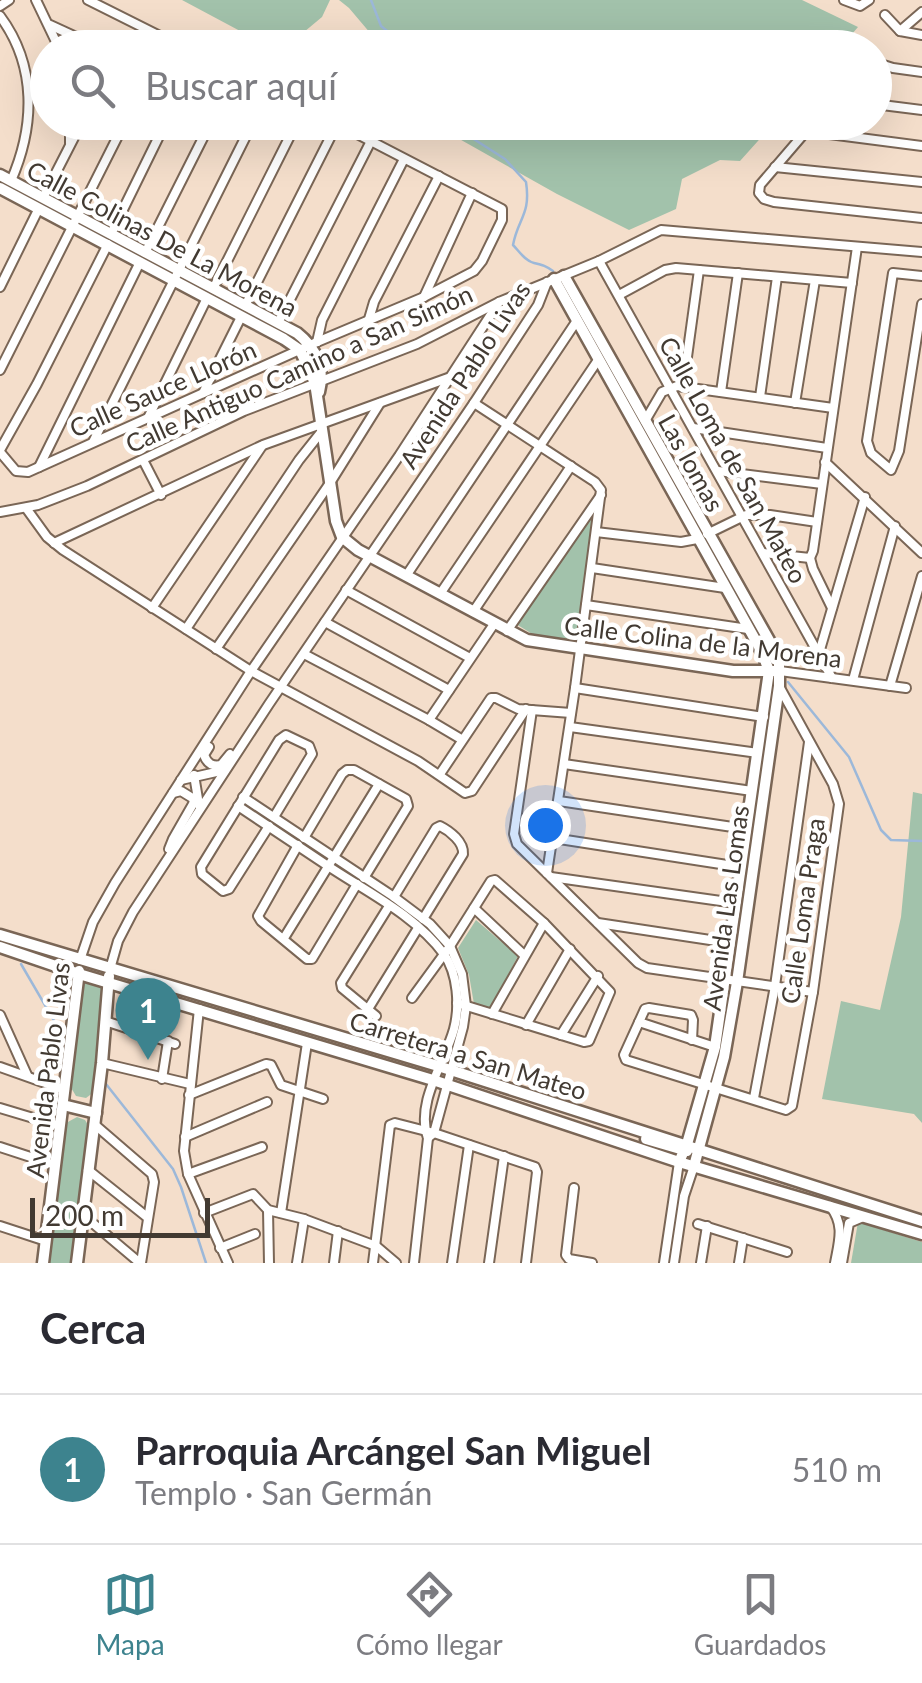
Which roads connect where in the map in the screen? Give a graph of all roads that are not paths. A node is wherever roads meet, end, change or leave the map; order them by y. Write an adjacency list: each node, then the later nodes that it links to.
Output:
1 (9, 0): 6 (street)
2 (36, 0): 10 (street)
3 (88, 0): 13 (street)
4 (844, 0): 5 (street)
5 (869, 0)
6 (0, 6)
7 (922, 12): 14 (street)
8 (885, 15): 14 (street)
9 (0, 16): 36 (street)
10 (50, 25): 11 (street); 12 (street)
11 (52, 30)
12 (61, 30)
13 (142, 30)
14 (900, 30): 15 (street)
15 (922, 35)
16 (892, 68): 17 (street)
17 (922, 72)
18 (892, 106): 19 (street)
19 (922, 110)
20 (72, 140): 30 (street)
21 (116, 140): 40 (street)
22 (157, 140): 41 (street)
23 (202, 140): 44 (street)
24 (244, 140): 48 (street)
25 (288, 140): 55 (street)
26 (328, 140): 60 (street)
27 (798, 140): 33 (street)
28 (876, 140): 31 (street)
29 (370, 141): 32 (street); 63 (street)
30 (70, 143): 38 (street)
31 (922, 146)
32 (404, 158): 34 (street); 64 (street)
33 (775, 166): 35 (street); 39 (street)
34 (438, 176): 37 (street); 61 (street)
35 (922, 182)
36 (3, 187): 38 (street, Calle Colinas De La Morena)
37 (472, 193): 57 (street); 57 (street, Calle Sauce Llorón)
38 (41, 203): 40 (street, Calle Colinas De La Morena); 54 (street)
39 (922, 218)
40 (75, 220): 41 (street, Calle Colinas De La Morena); 66 (street)
41 (110, 239): 44 (street, Calle Colinas De La Morena); 87 (street)
42 (857, 247): 43 (street, Calle Antiguo Camino a San Simón); 45 (street, Calle Antiguo Camino a San Simón); 53 (street)
43 (922, 252)
44 (142, 257): 48 (street, Calle Colinas De La Morena); 90 (street)
45 (599, 262): 51 (street, Calle Antiguo Camino a San Simón); 56 (street, Calle Loma de San Mateo)
46 (699, 270): 47 (street); 56 (street); 69 (street)
47 (738, 273): 50 (street); 71 (street)
48 (176, 275): 55 (street, Calle Colinas De La Morena); 83 (street)
49 (922, 276): 59 (street)
50 (777, 278): 52 (street); 73 (street)
51 (555, 279): 58 (street, Calle Antiguo Camino a San Simón); 62 (street, Las lomas); 75 (street, Avenida Pablo Livas); 79 (street, Las lomas)
52 (815, 280): 53 (street); 76 (street)
53 (852, 283): 77 (street)
54 (0, 287)
55 (210, 293): 60 (street, Calle Colinas De La Morena); 78 (street)
56 (619, 295): 70 (street, Calle Loma de San Mateo)
57 (424, 297): 61 (street, Calle Sauce Llorón)
58 (499, 302): 67 (street, Avenida Pablo Livas); 68 (street, Calle Antiguo Camino a San Simón)
59 (922, 304)
60 (243, 311): 63 (street, Calle Colinas De La Morena); 64 (street, Calle Colinas De La Morena); 72 (street)
61 (369, 320): 64 (street, Calle Sauce Llorón)
62 (576, 322): 65 (street, Las lomas); 80 (street)
63 (278, 323): 64 (street, Calle Colinas De La Morena)
64 (309, 346): 68 (street, Calle Colinas De La Morena); 72 (street, Calle Sauce Llorón)
65 (598, 360): 85 (street); 104 (street, Las lomas)
66 (0, 370)
67 (448, 378): 74 (street); 105 (street, Avenida Pablo Livas)
68 (318, 386): 81 (street, Calle Colinas De La Morena); 88 (street, Calle Antiguo Camino a San Simón)
69 (682, 386): 70 (street); 71 (street)
70 (670, 387): 79 (street); 82 (street, Calle Loma de San Mateo)
71 (721, 392): 73 (street)
72 (203, 393): 78 (street, Calle Sauce Llorón)
73 (760, 397): 76 (street)
74 (382, 401): 81 (street); 93 (street)
75 (474, 402): 80 (street); 109 (street, Avenida Pablo Livas)
76 (795, 402): 77 (street)
77 (833, 408): 86 (street)
78 (148, 418): 83 (street, Calle Sauce Llorón)
79 (645, 421): 104 (street, Las lomas)
80 (508, 424): 85 (street); 112 (street)
81 (322, 426): 84 (street); 93 (street, Calle Colinas De La Morena); 123 (street)
82 (693, 428): 86 (street); 92 (street, Calle Loma de San Mateo)
83 (93, 442): 90 (street, Calle Sauce Llorón)
84 (264, 444): 96 (street); 118 (street)
85 (540, 444): 91 (street); 116 (street)
86 (827, 448): 89 (street)
87 (0, 451): 90 (street, Calle Sauce Llorón)
88 (143, 460): 96 (street); 98 (street, Calle Antiguo Camino a San Simón)
89 (826, 462): 94 (street); 97 (street)
90 (39, 466)
91 (571, 466): 95 (street); 120 (street)
92 (717, 471): 94 (street); 100 (street, Calle Loma de San Mateo)
93 (330, 483): 105 (street, Calle Colinas De La Morena); 127 (street)
94 (822, 484): 101 (street)
95 (602, 494): 103 (street); 125 (street)
96 (161, 495): 106 (street)
97 (864, 497): 102 (street); 119 (street)
98 (26, 508): 99 (street, Calle Antiguo Camino a San Simón); 106 (street)
99 (0, 512)
100 (742, 516): 101 (street); 104 (street); 107 (street, Calle Loma de San Mateo)
101 (817, 522): 110 (street)
102 (895, 526): 108 (street); 134 (street)
103 (596, 532): 104 (street); 111 (street)
104 (702, 536): 114 (street, Las lomas); 132 (street, Las lomas)
105 (342, 537): 109 (street, Calle Colina de la Morena); 131 (street, Avenida Pablo Livas)
106 (54, 543): 118 (street)
107 (763, 553): 110 (street); 128 (street, Calle Loma de San Mateo)
108 (922, 553)
109 (370, 557): 112 (street, Calle Colina de la Morena); 115 (street, Avenida Pablo Livas)
110 (810, 558): 119 (street)
111 (592, 568): 114 (street); 117 (street)
112 (406, 576): 116 (street, Calle Colina de la Morena)
113 (922, 576): 136 (street)
114 (725, 588): 124 (street, Las lomas)
115 (346, 590): 121 (street, Avenida Pablo Livas); 130 (street)
116 (440, 594): 120 (street, Calle Colina de la Morena)
117 (586, 605): 124 (street); 126 (street)
118 (152, 608): 123 (street)
119 (832, 608): 128 (street)
120 (473, 612): 122 (street, Calle Colina de la Morena)
121 (325, 622): 129 (street, Avenida Pablo Livas); 140 (street)
122 (494, 624): 125 (street, Calle Colina de la Morena); 130 (street)
123 (186, 629): 127 (street)
124 (748, 629): 132 (street, Las lomas)
125 (507, 631): 126 (street, Calle Colina de la Morena)
126 (580, 648): 132 (street, Calle Colina de la Morena); 138 (street)
127 (216, 649): 131 (street)
128 (819, 653): 133 (street, Calle Loma de San Mateo)
129 (304, 654): 137 (street, Avenida Pablo Livas); 144 (street)
130 (470, 658): 140 (street)
131 (251, 671): 137 (street); 146 (street, Avenida Pablo Livas)
132 (775, 671): 133 (street, Calle Colina de la Morena); 135 (street, Avenida Las Lomas); 143 (street, Avenida Las Lomas)
133 (832, 678): 134 (street, Calle Colina de la Morena)
134 (853, 680): 136 (street, Calle Colina de la Morena)
135 (779, 686): 149 (street, Calle Loma Praga); 189 (street, Avenida Las Lomas)
136 (890, 686): 139 (street, Calle Colina de la Morena)
137 (280, 687): 147 (street, Avenida Pablo Livas); 154 (street)
138 (575, 688): 142 (street); 143 (street)
139 (906, 688)
140 (449, 690): 144 (street)
141 (529, 709): 142 (street); 148 (street); 154 (street); 170 (street)
142 (572, 714): 145 (street)
143 (764, 716): 150 (street, Avenida Las Lomas)
144 (429, 720): 148 (street)
145 (570, 727): 150 (street); 151 (street)
146 (214, 730): 147 (street); 152 (street, Avenida Pablo Livas)
147 (245, 740): 153 (street, Avenida Pablo Livas)
148 (461, 740): 154 (street)
149 (809, 740): 191 (street); 192 (street, Calle Loma Praga)
150 (758, 754): 158 (street, Avenida Las Lomas)
151 (564, 764): 158 (street); 161 (street)
152 (190, 766): 155 (street); 156 (street, Avenida Pablo Livas)
153 (226, 770): 155 (street); 162 (street, Avenida Pablo Livas)
154 (440, 774)
155 (194, 778): 156 (street); 162 (street)
156 (182, 780): 159 (street, Avenida Pablo Livas)
157 (379, 784): 166 (street); 167 (street); 171 (street)
158 (752, 791): 164 (street, Avenida Las Lomas)
159 (173, 793): 168 (street); 185 (street, Avenida Pablo Livas)
160 (241, 802): 163 (street); 163 (street); 163 (street)
161 (558, 802): 164 (street); 165 (street)
162 (200, 810): 168 (street, Avenida Pablo Livas)
163 (271, 822): 166 (street)
164 (746, 829): 169 (street, Avenida Las Lomas)
165 (553, 838): 169 (street); 170 (street)
166 (301, 842): 167 (street); 179 (street)
167 (331, 862): 171 (street); 179 (street)
168 (165, 863): 186 (street, Avenida Pablo Livas)
169 (740, 866): 173 (street, Avenida Las Lomas)
170 (548, 875): 173 (street); 177 (street)
171 (360, 881): 172 (street); 179 (street)
172 (392, 902): 176 (street); 176 (street); 197 (street)
173 (735, 904): 180 (street, Avenida Las Lomas)
174 (474, 908): 175 (street); 183 (street); 184 (street)
175 (544, 922): 182 (street); 184 (street)
176 (421, 923): 183 (street); 197 (street)
177 (598, 923): 180 (street); 189 (street)
178 (0, 935): 185 (street, Carretera a San Mateo)
179 (284, 938)
180 (730, 943): 189 (street, Avenida Las Lomas)
181 (2, 948): 187 (street, Carretera a San Mateo)
182 (570, 949): 188 (street); 203 (street)
183 (447, 950): 193 (street); 195 (street)
184 (524, 955): 198 (street)
185 (80, 960): 186 (street, Carretera a San Mateo); 187 (street, Avenida Pablo Livas)
186 (110, 969): 190 (street, Avenida Pablo Livas); 194 (street, Carretera a San Mateo)
187 (79, 974): 190 (street, Carretera a San Mateo); 219 (street, Avenida Pablo Livas)
188 (598, 976): 206 (street); 206 (street)
189 (731, 981): 191 (street); 209 (street, Avenida Las Lomas); 218 (street, Avenida Las Lomas)
190 (108, 982): 196 (street, Carretera a San Mateo); 201 (street, Avenida Pablo Livas)
191 (775, 986): 192 (street); 222 (street)
192 (813, 992): 222 (street, Calle Loma Praga)
193 (412, 998)
194 (219, 1001): 196 (street); 205 (street, Carretera a San Mateo)
195 (462, 1004): 198 (street); 211 (street); 213 (street)
196 (198, 1009): 208 (street, Carretera a San Mateo); 220 (street)
197 (368, 1009): 200 (street)
198 (492, 1014): 203 (street)
199 (0, 1015): 204 (street)
200 (376, 1016)
201 (105, 1022): 210 (street, Avenida Pablo Livas); 215 (street)
202 (639, 1022): 207 (street); 207 (street); 218 (street)
203 (526, 1024): 206 (street)
204 (3, 1027): 214 (street)
205 (326, 1034): 208 (street); 211 (street, Carretera a San Mateo)
206 (562, 1035)
207 (692, 1040): 209 (street)
208 (308, 1042): 216 (street, Carretera a San Mateo); 221 (street)
209 (714, 1047): 218 (street, Avenida Las Lomas)
210 (102, 1063): 215 (street); 227 (street, Avenida Pablo Livas)
211 (438, 1066): 213 (street, Carretera a San Mateo); 216 (street)
212 (0, 1067): 214 (street)
213 (450, 1070): 217 (street); 234 (street, Carretera a San Mateo)
214 (27, 1074): 219 (street)
215 (162, 1078): 220 (street)
216 (433, 1080): 217 (street, Carretera a San Mateo); 229 (street)
217 (446, 1085): 229 (street); 234 (street, Carretera a San Mateo)
218 (710, 1086): 222 (street); 234 (street, Avenida Las Lomas)
219 (65, 1090): 225 (street, Avenida Pablo Livas)
220 (190, 1090): 221 (street); 230 (street)
221 (299, 1092): 223 (street); 246 (street)
222 (754, 1098)
223 (324, 1099)
224 (267, 1102): 230 (street)
225 (63, 1105): 227 (street); 228 (street, Avenida Pablo Livas)
226 (0, 1108): 228 (street)
227 (95, 1118): 238 (street, Avenida Pablo Livas); 249 (street)
228 (60, 1126): 236 (street, Avenida Pablo Livas)
229 (429, 1134): 231 (street); 259 (street); 272 (street)
230 (184, 1138): 239 (street)
231 (469, 1145): 235 (street); 273 (street)
232 (0, 1147): 236 (street)
233 (262, 1147): 239 (street)
234 (687, 1151): 237 (street, Avenida Las Lomas); 237 (street, Carretera a San Mateo); 241 (street); 243 (street, Carretera a San Mateo)
235 (504, 1156): 274 (street); 275 (street)
236 (55, 1165): 258 (street, Avenida Pablo Livas)
237 (694, 1166): 242 (street); 248 (street, Carretera a San Mateo)
238 (88, 1170): 247 (street, Avenida Pablo Livas); 249 (street)
239 (188, 1174): 245 (street)
240 (574, 1188): 276 (street)
241 (673, 1194): 242 (street); 277 (street)
242 (684, 1196): 278 (street)
243 (850, 1197): 248 (street); 251 (street, Carretera a San Mateo)
244 (268, 1210): 245 (street); 246 (street); 267 (street)
245 (204, 1212): 260 (street)
246 (282, 1213): 250 (street)
247 (84, 1215): 264 (street, Avenida Pablo Livas); 265 (street)
248 (846, 1215): 253 (street); 282 (street)
249 (147, 1217): 265 (street)
250 (304, 1219): 254 (street); 268 (street)
251 (922, 1221): 253 (street)
252 (0, 1226): 258 (street)
253 (898, 1227): 256 (street)
254 (338, 1230): 259 (street); 269 (street)
255 (255, 1234): 260 (street)
256 (922, 1234)
257 (743, 1238): 261 (street); 279 (street); 280 (street)
258 (46, 1241): 263 (street, Avenida Pablo Livas)
259 (376, 1246): 270 (street); 271 (street)
260 (220, 1248): 266 (street)
261 (777, 1248): 262 (street); 281 (street)
262 (788, 1252)
263 (43, 1263)
264 (77, 1263)
265 (140, 1263)
266 (228, 1263)
267 (269, 1263)
268 (298, 1263)
269 (334, 1263)
270 (374, 1263)
271 (396, 1263)
272 (414, 1263)
273 (452, 1263)
274 (490, 1263)
275 (526, 1263)
276 (592, 1263)
277 (664, 1263)
278 (674, 1263)
279 (701, 1263)
280 (739, 1263)
281 (775, 1263)
282 (839, 1263)

